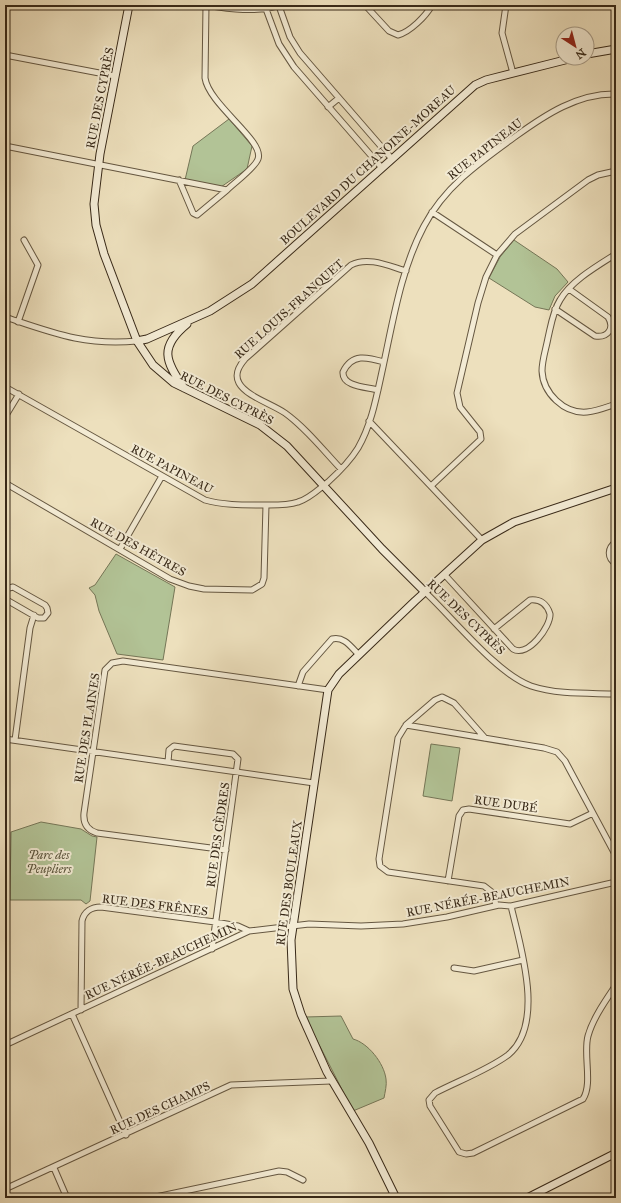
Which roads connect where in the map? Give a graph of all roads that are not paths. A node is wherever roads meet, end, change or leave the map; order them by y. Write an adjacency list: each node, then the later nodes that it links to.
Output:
1 (129, 5): 13 (street, RUE DES CYPRÈS)
2 (205, 5): 7 (street); 23 (street)
3 (281, 5): 7 (street); 15 (street)
4 (365, 5): 5 (street)
5 (432, 5)
6 (506, 5): 12 (street)
7 (266, 9): 16 (street)
8 (616, 49): 9 (street)
9 (595, 53)
10 (5, 56): 13 (street)
11 (555, 62): 12 (street, BOULEVARD DU CHANOINE-MOREAU)
12 (512, 73): 18 (street, BOULEVARD DU CHANOINE-MOREAU)
13 (115, 76): 19 (street, RUE DES CYPRÈS)
14 (616, 94): 24 (street, RUE PAPINEAU)
15 (339, 98): 16 (street); 18 (street)
16 (328, 107): 20 (street)
17 (5, 146): 19 (street)
18 (392, 159): 20 (street, BOULEVARD DU CHANOINE-MOREAU)
19 (98, 164): 22 (street); 34 (street, RUE DES CYPRÈS)
20 (382, 168): 32 (street, BOULEVARD DU CHANOINE-MOREAU)
21 (616, 171): 27 (street)
22 (178, 180): 23 (street); 23 (street)
23 (227, 190)
24 (432, 212): 27 (street); 28 (street, RUE PAPINEAU)
25 (24, 240): 33 (street)
26 (616, 254): 29 (street)
27 (497, 255): 47 (street)
28 (406, 271): 35 (street, RUE PAPINEAU); 43 (street, RUE LOUIS-FRANQUET)
29 (569, 289): 30 (street); 30 (street)
30 (555, 309): 40 (street)
31 (5, 317): 33 (street)
32 (193, 319): 34 (street); 37 (street)
33 (18, 322): 34 (street)
34 (137, 341): 37 (street, RUE DES CYPRÈS)
35 (384, 362): 38 (street, RUE PAPINEAU); 38 (street)
36 (5, 387): 39 (street, RUE PAPINEAU)
37 (185, 390): 46 (street, RUE DES CYPRÈS)
38 (378, 390): 42 (street, RUE PAPINEAU)
39 (19, 394): 41 (street); 44 (street, RUE PAPINEAU)
40 (616, 404)
41 (5, 417)
42 (369, 421): 43 (street, RUE PAPINEAU); 47 (street)
43 (341, 469): 46 (street, RUE PAPINEAU)
44 (162, 476): 49 (street, RUE PAPINEAU); 52 (street)
45 (5, 483): 52 (street, RUE DES HÊTRES)
46 (323, 486): 49 (street, RUE PAPINEAU); 56 (street, RUE DES CYPRÈS)
47 (431, 486): 50 (street)
48 (616, 488): 50 (street, RUE DES BOULEAUX)
49 (266, 505): 52 (street, RUE DES HÊTRES)
50 (482, 540): 54 (street, RUE DES BOULEAUX)
51 (616, 542): 53 (street)
52 (120, 549)
53 (616, 564)
54 (444, 574): 56 (street, RUE DES BOULEAUX); 59 (street)
55 (5, 589): 58 (street)
56 (425, 592): 60 (street, RUE DES BOULEAUX); 63 (street, RUE DES CYPRÈS)
57 (5, 599): 58 (street)
58 (34, 615): 67 (street)
59 (494, 629): 59 (street)
60 (359, 655): 61 (street); 62 (street, RUE DES BOULEAUX)
61 (298, 686): 62 (street, RUE DES PLAINES); 68 (street, RUE DES PLAINES)
62 (328, 690): 71 (street, RUE DES BOULEAUX)
63 (616, 694)
64 (406, 725): 65 (street); 65 (street); 77 (street)
65 (485, 738): 72 (street)
66 (5, 739): 67 (street)
67 (14, 740): 68 (street)
68 (93, 752): 69 (street); 74 (street, RUE DES PLAINES)
69 (168, 762): 70 (street); 70 (street, RUE DES CÈDRES)
70 (237, 772): 71 (street); 74 (street, RUE DES CÈDRES)
71 (314, 783): 82 (street, RUE DES BOULEAUX)
72 (593, 813): 75 (street); 77 (street, RUE DUBÉ)
73 (5, 829): 76 (street)
74 (226, 850): 81 (street, RUE DES CÈDRES)
75 (616, 856)
76 (5, 869)
77 (448, 881): 79 (street)
78 (616, 882): 80 (street, RUE NÉRÉE-BEAUCHEMIN)
79 (496, 905): 80 (street, RUE NÉRÉE-BEAUCHEMIN); 82 (street, RUE NÉRÉE-BEAUCHEMIN)
80 (511, 906): 85 (street)
81 (215, 922): 83 (street, RUE DES FRÊNES); 84 (street, RUE DES CÈDRES); 88 (street, RUE DES FRÊNES)
82 (294, 927): 83 (street, RUE NÉRÉE-BEAUCHEMIN); 91 (street, RUE DES BOULEAUX)
83 (249, 931): 84 (street, RUE NÉRÉE-BEAUCHEMIN)
84 (212, 949): 88 (street, RUE NÉRÉE-BEAUCHEMIN)
85 (523, 960): 86 (street); 87 (street)
86 (454, 968)
87 (616, 985)
88 (80, 1010): 89 (street, RUE NÉRÉE-BEAUCHEMIN)
89 (72, 1014): 90 (street, RUE NÉRÉE-BEAUCHEMIN); 92 (street)
90 (5, 1045)
91 (331, 1081): 92 (street, RUE DES CHAMPS); 99 (street, RUE DES BOULEAUX)
92 (126, 1134): 94 (street, RUE DES CHAMPS)
93 (616, 1153): 100 (street)
94 (54, 1168): 96 (street, RUE DES CHAMPS); 97 (street)
95 (303, 1180): 98 (street)
96 (5, 1190)
97 (67, 1198)
98 (151, 1198)
99 (396, 1198)
100 (527, 1198)

